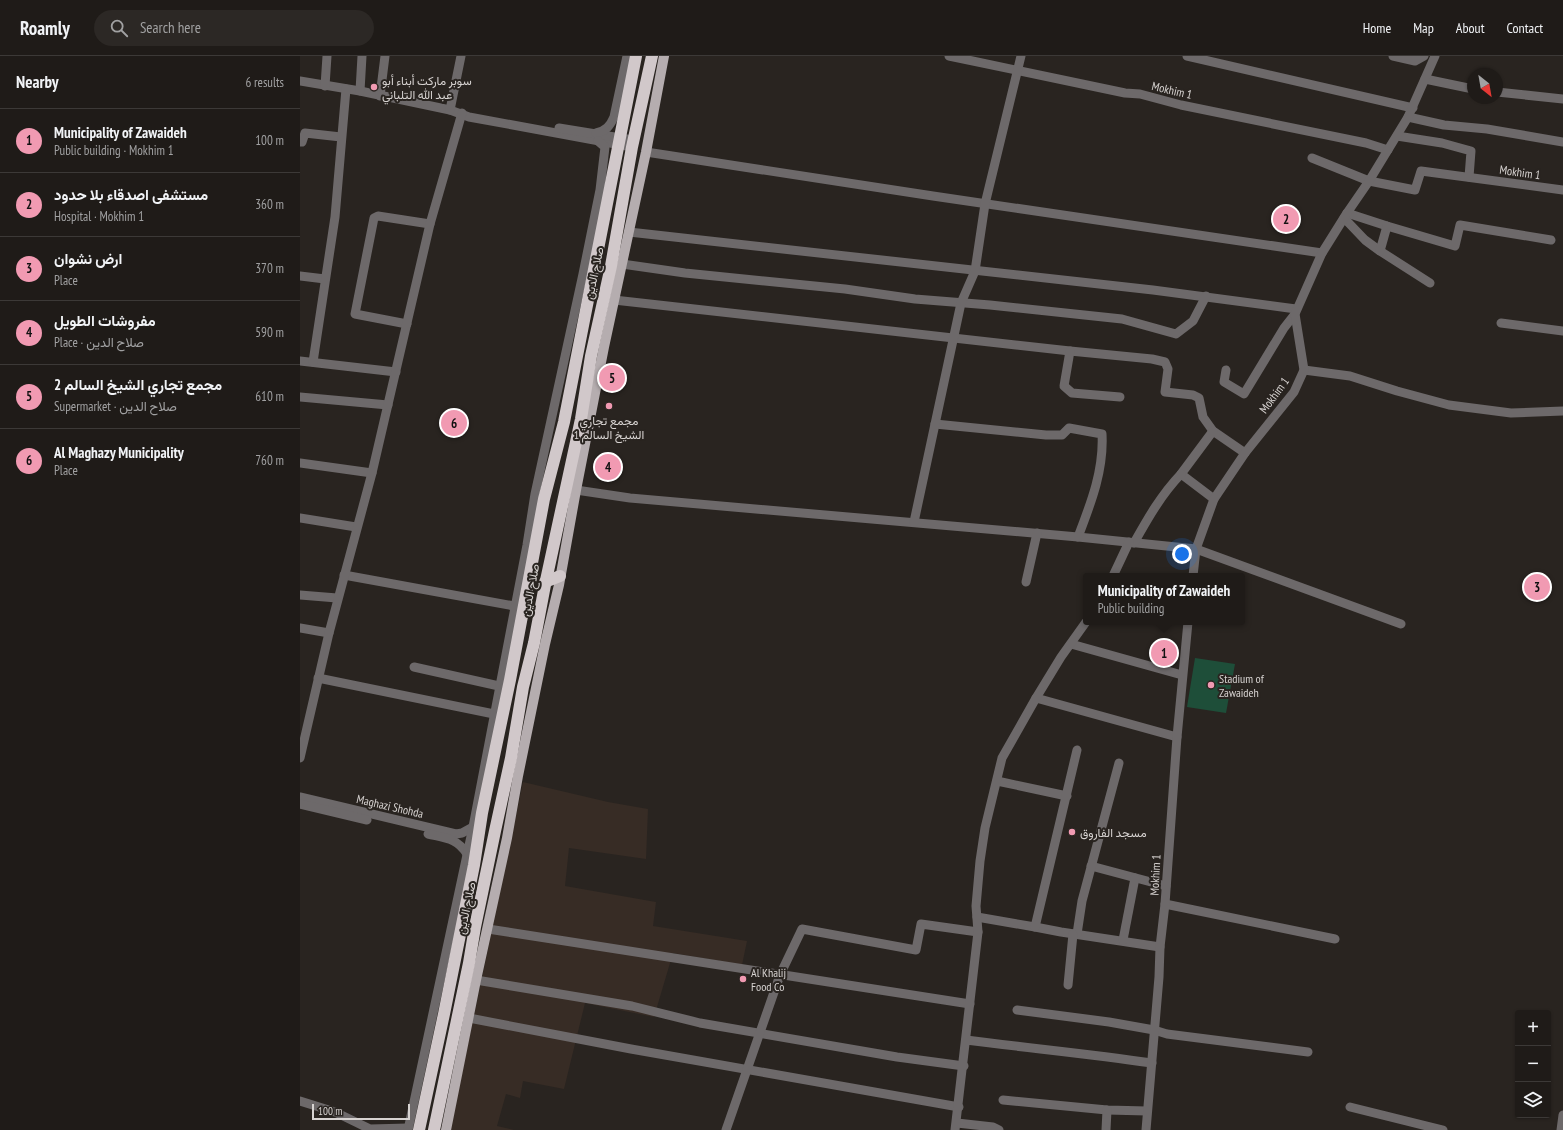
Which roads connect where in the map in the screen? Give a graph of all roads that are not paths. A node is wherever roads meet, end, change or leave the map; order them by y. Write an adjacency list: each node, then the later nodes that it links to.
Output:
1 (327, 56): 18 (street)
2 (362, 56): 21 (street)
3 (385, 56): 23 (street)
4 (461, 56): 26 (street)
5 (627, 56): 31 (street)
6 (636, 56): 32 (highway, صلاح الدين)
7 (652, 56): 35 (highway, صلاح الدين)
8 (664, 56): 37 (main road)
9 (949, 56): 15 (street, Mokhim 1)
10 (1022, 56): 15 (street)
11 (1187, 56): 25 (street)
12 (1393, 56): 13 (street)
13 (1424, 56)
14 (1436, 56): 16 (street)
15 (1018, 70): 36 (street, Mokhim 1); 42 (street)
16 (1426, 79): 19 (street); 25 (street)
17 (300, 81): 18 (street)
18 (326, 86): 20 (street)
19 (1467, 88)
20 (346, 89): 21 (street); 29 (street)
21 (360, 91): 23 (street)
22 (1503, 93): 24 (street)
23 (380, 96): 26 (street)
24 (1563, 99)
25 (1413, 108): 28 (street)
26 (450, 110): 27 (street)
27 (462, 113): 31 (street); 44 (street)
28 (1408, 117): 30 (street); 34 (street)
29 (341, 136): 33 (street); 53 (street)
30 (1397, 136): 36 (street); 39 (street)
31 (596, 137): 32 (street); 98 (street)
32 (619, 141): 35 (street); 108 (highway, صلاح الدين)
33 (300, 142)
34 (1563, 142)
35 (632, 144): 65 (highway, صلاح الدين)
36 (1388, 150): 40 (street)
37 (646, 152): 42 (street); 46 (main road)
38 (1312, 158): 40 (street, Mokhim 1)
39 (1469, 177): 40 (street, Mokhim 1); 41 (street, Mokhim 1)
40 (1369, 181): 43 (street)
41 (1563, 190)
42 (985, 204): 49 (street); 51 (street)
43 (1345, 215): 45 (street); 48 (street); 49 (street)
44 (430, 224): 60 (street); 60 (street)
45 (1387, 226): 47 (street); 48 (street)
46 (629, 232): 50 (main road); 51 (street)
47 (1552, 240)
48 (1380, 251): 54 (street)
49 (1322, 253): 58 (street)
50 (622, 264): 56 (main road); 57 (street)
51 (975, 271): 55 (street); 57 (street)
52 (300, 276): 53 (street)
53 (325, 279): 67 (street)
54 (1430, 283)
55 (1206, 296): 57 (street); 58 (street)
56 (614, 300): 62 (street); 63 (main road)
57 (961, 303): 62 (street)
58 (1296, 312): 68 (street); 69 (street, Mokhim 1)
59 (1501, 323): 61 (street)
60 (407, 324): 70 (street)
61 (1563, 331)
62 (954, 338): 64 (street); 75 (street)
63 (604, 347): 65 (highway); 81 (main road)
64 (1070, 351): 72 (street); 76 (street)
65 (591, 356): 94 (highway, صلاح الدين)
66 (300, 361): 67 (street)
67 (313, 362): 70 (street)
68 (1226, 370)
69 (1304, 370): 74 (street); 77 (street, Mokhim 1)
70 (396, 372): 73 (street)
71 (300, 397): 73 (street)
72 (1120, 397)
73 (388, 405): 79 (street)
74 (1563, 411)
75 (935, 424): 84 (street); 87 (street)
76 (1213, 431): 77 (street); 80 (street)
77 (1245, 453): 82 (street, Mokhim 1)
78 (300, 463): 79 (street)
79 (372, 473): 85 (street)
80 (1181, 474): 82 (street); 88 (street)
81 (576, 490): 84 (street); 93 (main road)
82 (1214, 499): 89 (street, Mokhim 1)
83 (300, 518): 85 (street)
84 (914, 522): 86 (street)
85 (356, 527): 92 (street)
86 (1038, 533): 87 (street); 95 (street)
87 (1078, 537): 88 (street)
88 (1132, 542): 89 (street); 90 (street)
89 (1196, 550): 91 (street, Mokhim 1); 99 (street)
90 (1115, 573)
91 (1193, 573)
92 (344, 575): 97 (street); 98 (street)
93 (560, 576): 94 (highway); 130 (main road)
94 (545, 582): 110 (highway, صلاح الدين)
95 (1026, 582)
96 (300, 595): 97 (street)
97 (337, 598): 103 (street)
98 (514, 606): 109 (street)
99 (1401, 624)
100 (1084, 625): 104 (street)
101 (1188, 625): 106 (street, Mokhim 1)
102 (300, 628): 103 (street)
103 (329, 632): 107 (street)
104 (1071, 644): 106 (street); 111 (street)
105 (414, 667): 109 (street)
106 (1182, 675): 113 (street, Mokhim 1)
107 (318, 678): 112 (street); 115 (street)
108 (510, 680): 110 (highway); 121 (highway, صلاح الدين)
109 (499, 686): 112 (street)
110 (523, 687): 122 (highway, صلاح الدين)
111 (1036, 698): 113 (street); 117 (street)
112 (494, 714): 121 (street)
113 (1177, 737): 126 (street, Mokhim 1)
114 (1077, 750): 118 (street)
115 (300, 758)
116 (1119, 763): 124 (street)
117 (997, 781): 118 (street); 128 (street)
118 (1067, 796): 129 (street)
119 (300, 797): 121 (street, Maghazi Shohda)
120 (300, 804): 123 (street, Maghazi Shohda)
121 (476, 827): 122 (highway); 123 (street); 157 (highway, صلاح الدين)
122 (495, 832): 158 (highway, صلاح الدين)
123 (467, 854): 157 (street)
124 (1091, 866): 125 (street); 132 (street)
125 (1135, 878): 126 (street); 134 (street)
126 (1166, 886): 127 (street, Mokhim 1)
127 (1165, 904): 133 (street); 135 (street, Mokhim 1)
128 (977, 917): 129 (street); 131 (street)
129 (1035, 926): 132 (street)
130 (488, 929): 136 (street); 137 (main road)
131 (978, 932): 136 (street); 139 (street)
132 (1075, 934): 134 (street); 138 (street)
133 (1336, 939)
134 (1123, 940): 135 (street)
135 (1160, 947): 142 (street, Mokhim 1)
136 (780, 975): 139 (street); 143 (street)
137 (476, 980): 141 (main road); 143 (street)
138 (1068, 985)
139 (970, 1004): 144 (street)
140 (1017, 1010): 142 (street)
141 (469, 1018): 148 (street); 159 (main road)
142 (1154, 1030): 145 (street); 146 (street, Mokhim 1)
143 (760, 1033): 147 (street); 148 (street)
144 (966, 1040): 146 (street); 147 (street)
145 (1308, 1052)
146 (1152, 1063): 154 (street, Mokhim 1)
147 (964, 1066): 151 (street)
148 (746, 1069): 151 (street); 160 (street)
149 (1003, 1100): 153 (street)
150 (300, 1101): 157 (street)
151 (958, 1107): 156 (street)
152 (1350, 1107): 164 (street)
153 (1107, 1110): 154 (street); 162 (street)
154 (1147, 1111): 163 (street, Mokhim 1)
155 (1563, 1115): 165 (street)
156 (956, 1126): 161 (street)
157 (412, 1129)
158 (434, 1130)
159 (446, 1130)
160 (726, 1130)
161 (999, 1130)
162 (1106, 1130)
163 (1146, 1130)
164 (1443, 1130)
165 (1561, 1130)

